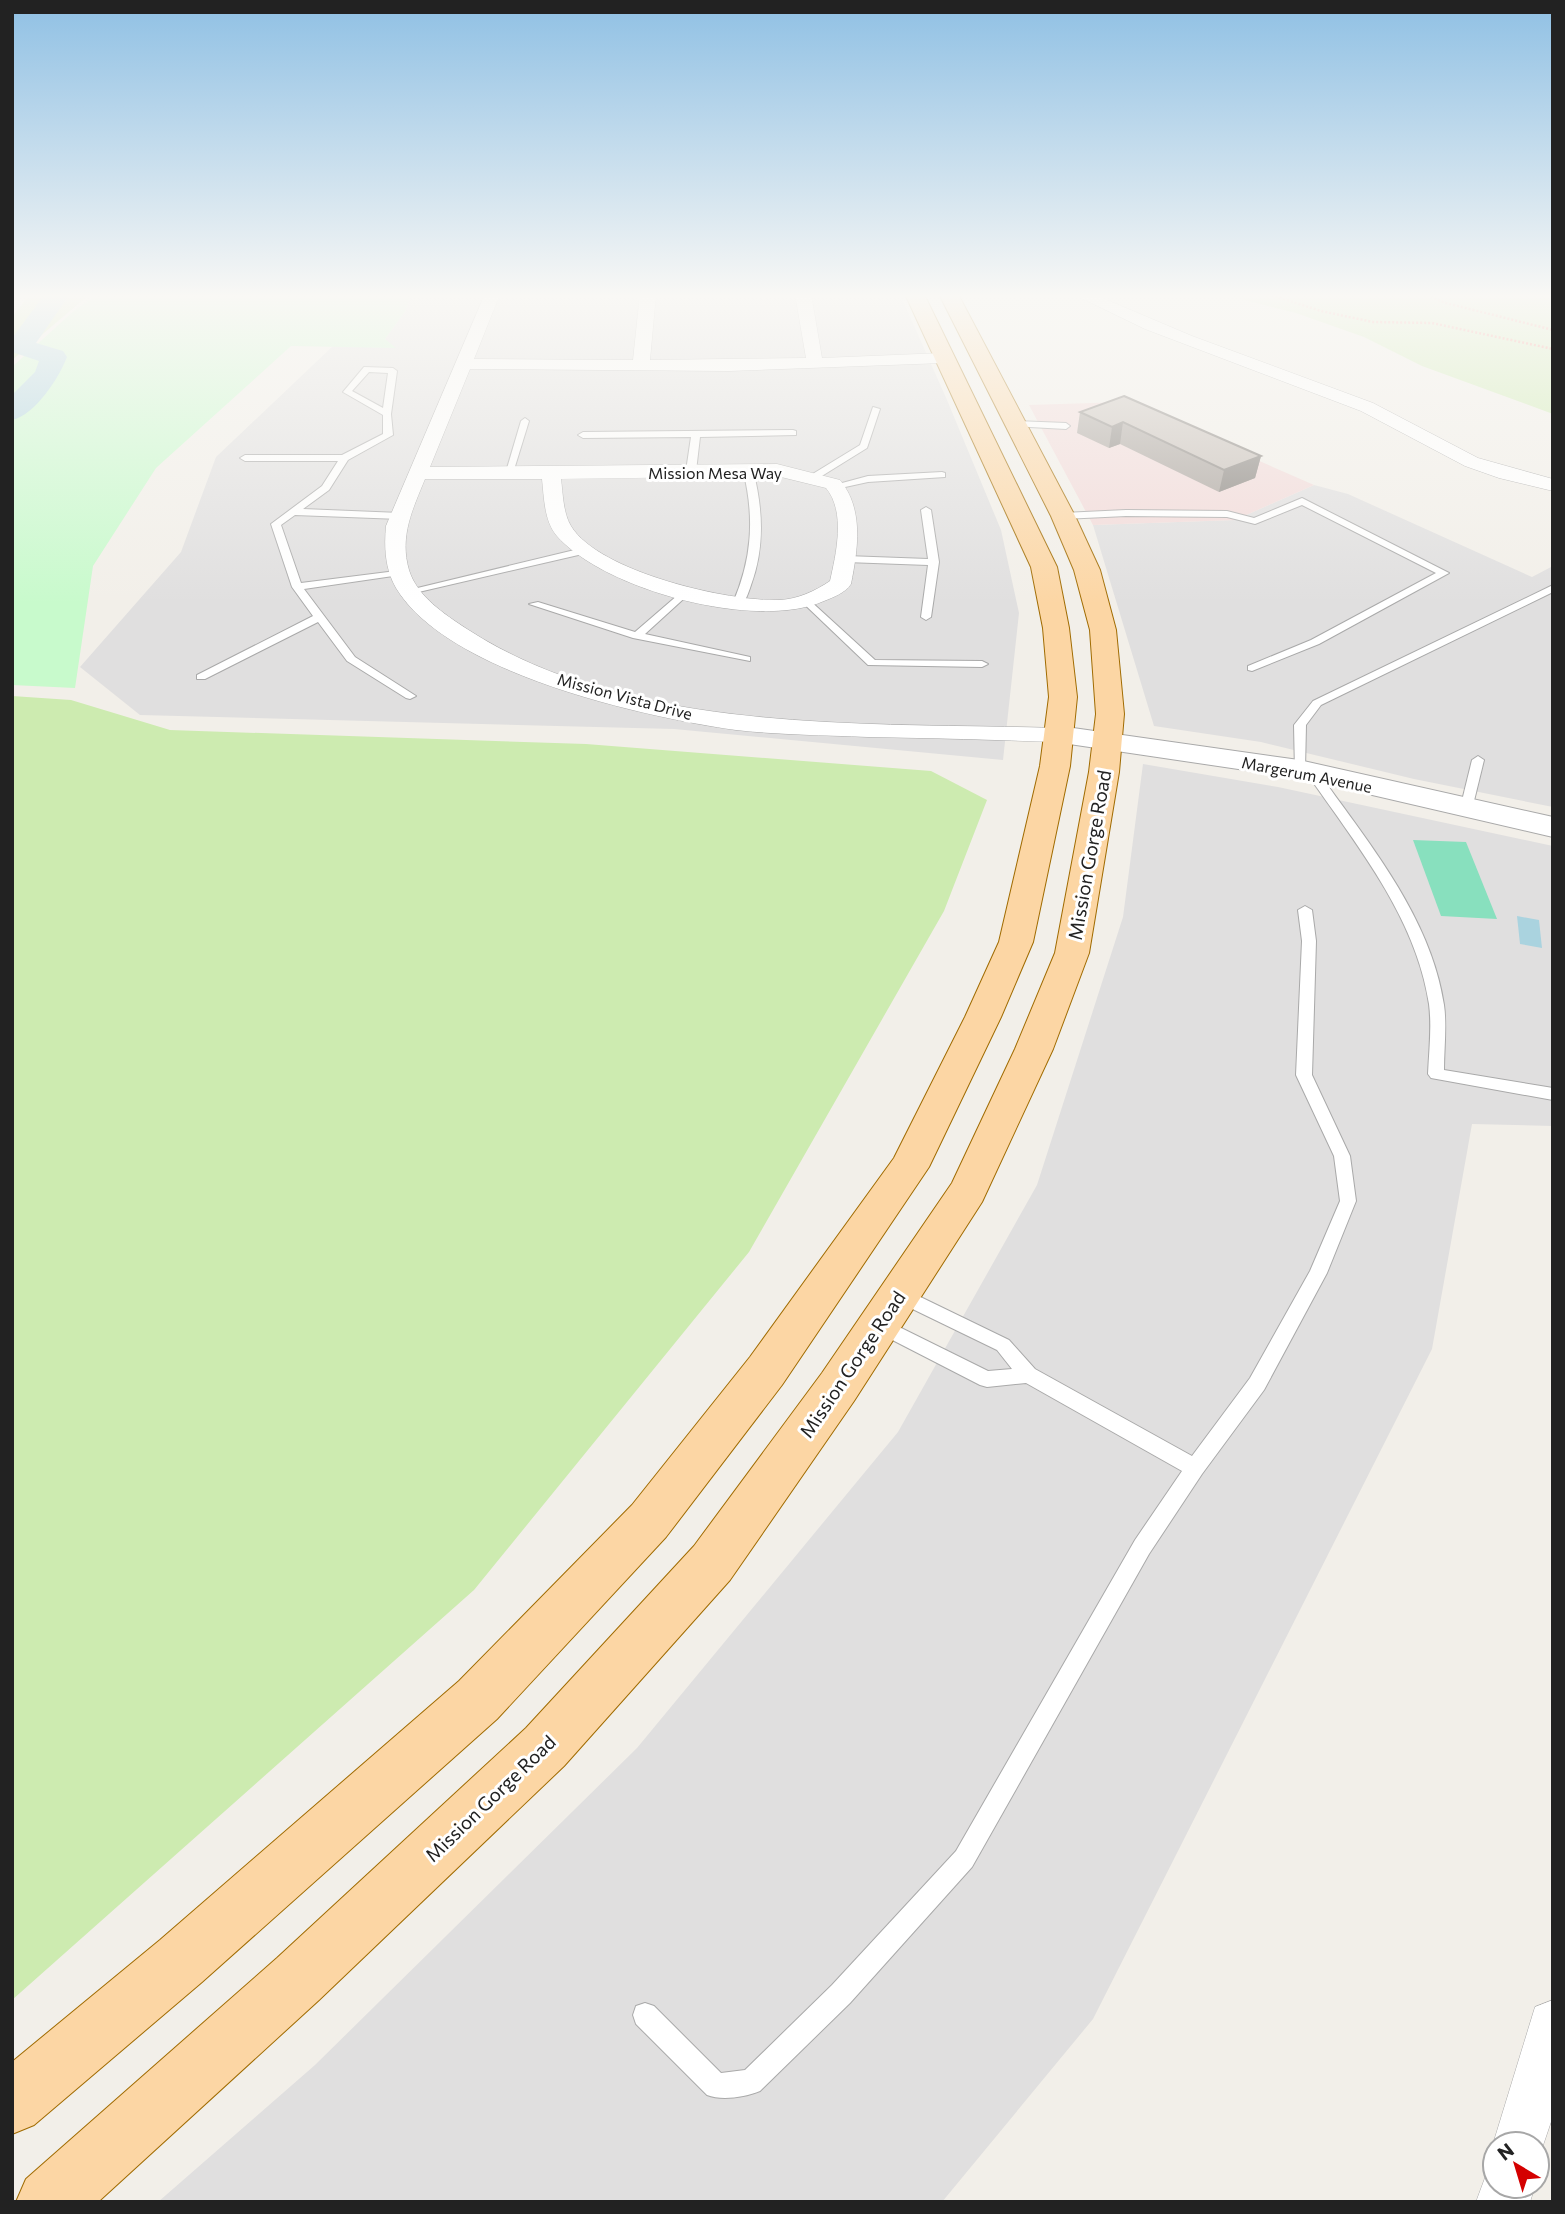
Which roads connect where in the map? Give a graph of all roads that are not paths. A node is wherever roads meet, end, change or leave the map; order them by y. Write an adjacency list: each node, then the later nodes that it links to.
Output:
1 (357, 397): 8 (lane)
2 (389, 397): 8 (lane)
3 (451, 397): 19 (street)
4 (962, 397): 48 (main road)
5 (1001, 397): 10 (main road, Mission Gorge Road)
6 (1342, 397): 24 (street)
7 (876, 409): 23 (lane)
8 (387, 414): 16 (lane)
9 (526, 421): 20 (lane)
10 (1015, 424): 11 (lane); 29 (main road, Mission Gorge Road)
11 (1066, 426)
12 (793, 433): 13 (lane)
13 (696, 434): 14 (lane); 18 (lane)
14 (583, 435)
15 (245, 458): 16 (lane)
16 (344, 458): 27 (lane)
17 (748, 470): 18 (street, Mission Mesa Way); 23 (street, Mission Mesa Way); 39 (lane)
18 (691, 471): 21 (street, Mission Mesa Way)
19 (418, 473): 20 (street, Mission Mesa Way); 28 (street)
20 (508, 473): 21 (street, Mission Mesa Way)
21 (551, 473): 30 (street)
22 (942, 475): 25 (lane)
23 (814, 477): 25 (street, Mission Mesa Way)
24 (1553, 485)
25 (836, 486): 31 (street)
26 (926, 510): 32 (lane)
27 (293, 512): 28 (lane); 34 (lane)
28 (400, 516): 33 (street)
29 (1063, 516): 45 (lane); 49 (main road, Mission Gorge Road)
30 (583, 551): 33 (lane); 36 (street)
31 (846, 559): 32 (lane); 37 (street)
32 (933, 562): 41 (lane)
33 (405, 582): 34 (lane); 48 (street, Mission Vista Drive)
34 (297, 587): 40 (lane)
35 (1553, 588): 51 (lane)
36 (686, 591): 39 (street); 42 (lane)
37 (806, 600): 39 (street); 44 (lane)
38 (534, 604): 42 (lane)
39 (737, 605)
40 (320, 617): 46 (lane); 47 (lane)
41 (926, 617)
42 (637, 636): 43 (lane)
43 (746, 659)
44 (982, 664)
45 (1252, 668)
46 (201, 677)
47 (410, 696)
48 (1059, 735): 49 (street, Margerum Avenue); 61 (main road)
49 (1107, 740): 51 (street, Margerum Avenue); 56 (main road, Mission Gorge Road)
50 (1478, 760): 52 (lane)
51 (1305, 771): 52 (street, Margerum Avenue); 55 (lane)
52 (1466, 809): 53 (street, Margerum Avenue)
53 (1553, 827)
54 (1306, 910): 58 (lane)
55 (1553, 1094)
56 (889, 1310): 57 (lane); 57 (lane); 63 (main road, Mission Gorge Road)
57 (1028, 1375): 58 (lane)
58 (1195, 1468): 59 (lane)
59 (645, 2015)
60 (1553, 2025): 62 (street)
61 (12, 2104)
62 (1524, 2130)
63 (49, 2202)

